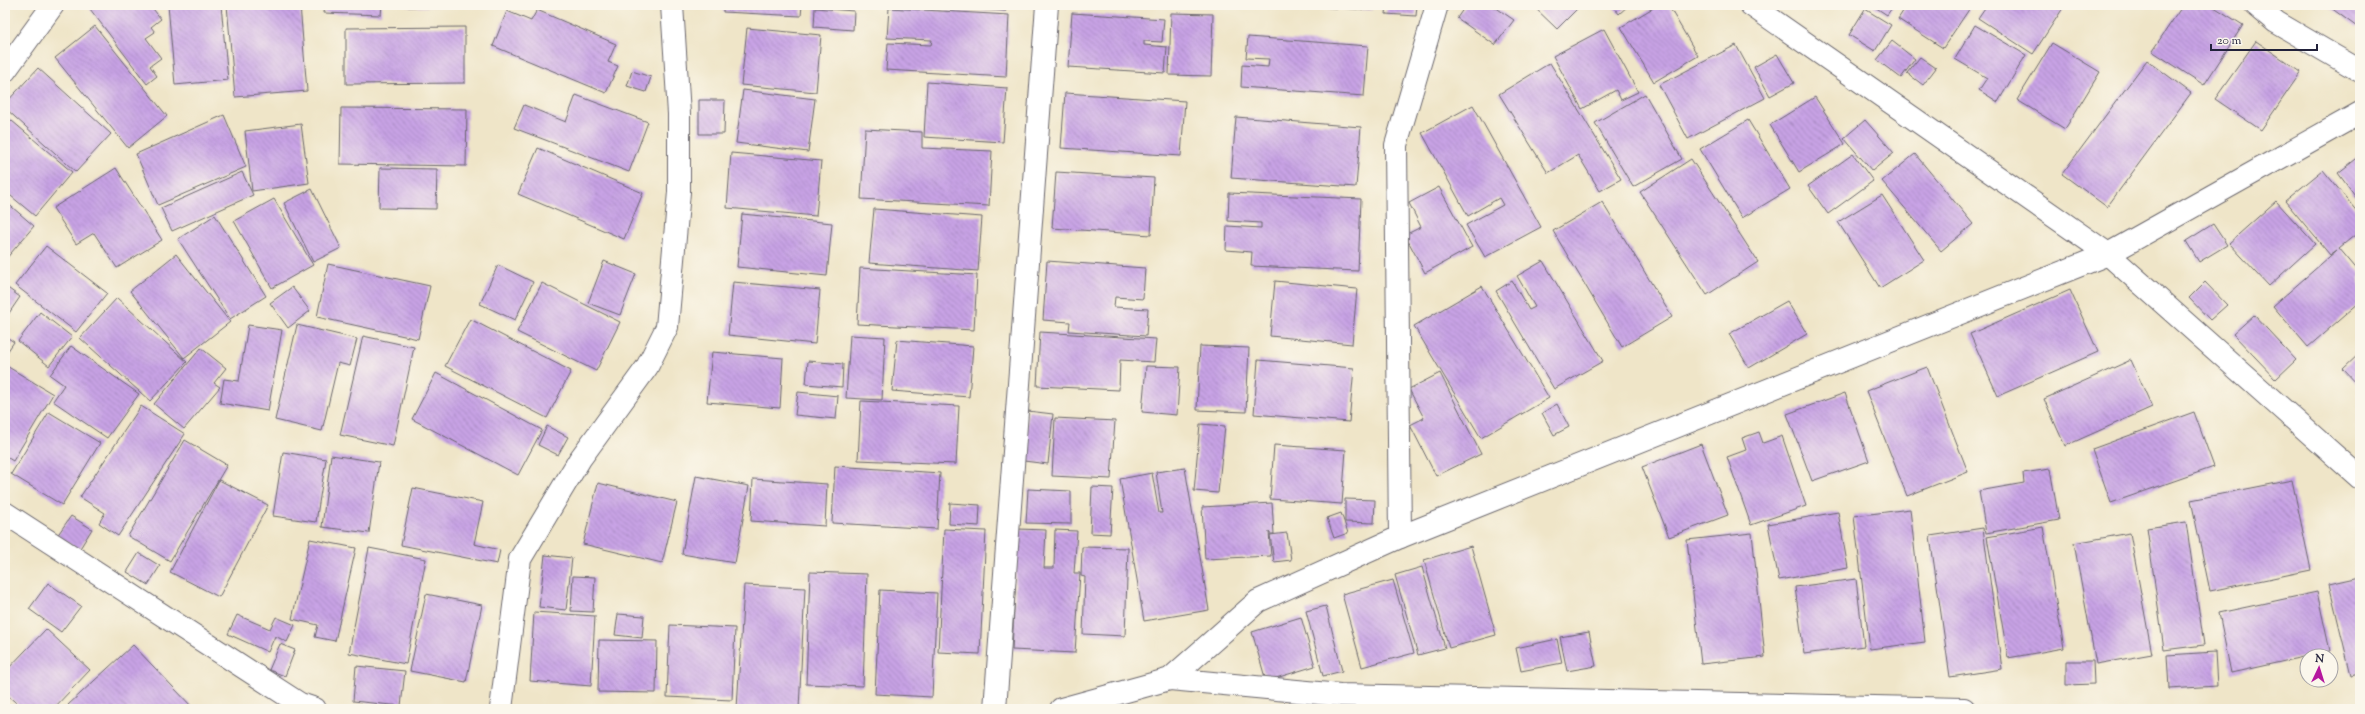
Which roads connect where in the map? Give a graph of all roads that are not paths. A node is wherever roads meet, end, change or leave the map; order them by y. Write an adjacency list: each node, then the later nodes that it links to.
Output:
1 (53, 5): 7 (street)
2 (672, 5): 17 (street)
3 (1047, 5): 18 (street)
4 (1437, 5): 13 (street)
5 (1751, 5): 10 (street)
6 (2256, 5): 8 (street)
7 (5, 71)
8 (2360, 71)
9 (2360, 113): 10 (street)
10 (2108, 254): 11 (street); 13 (street)
11 (2360, 478)
12 (5, 513): 16 (street)
13 (1400, 537): 14 (street)
14 (1170, 679): 15 (street); 19 (street)
15 (1606, 705): 20 (street)
16 (315, 709)
17 (501, 709)
18 (995, 709)
19 (1061, 709)
20 (1964, 709)

